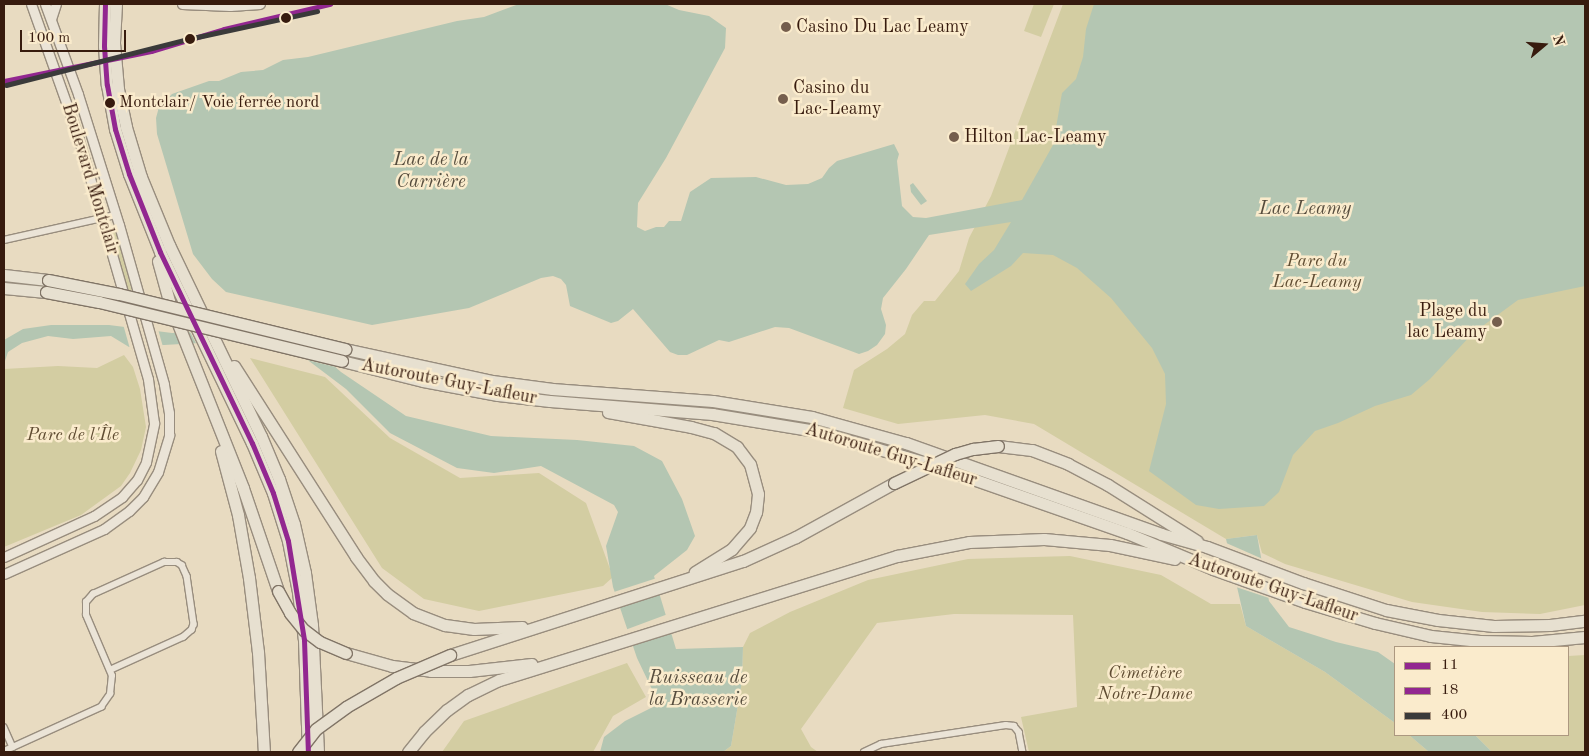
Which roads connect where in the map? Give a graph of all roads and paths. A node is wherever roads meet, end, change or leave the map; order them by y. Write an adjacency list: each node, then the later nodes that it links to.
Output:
1 (31, 4): 10 (main road, Boulevard Montclair)
2 (45, 4): 8 (main road, Boulevard Montclair)
3 (56, 4): 8 (main road)
4 (105, 4): 11 (highway)
5 (116, 4): 15 (highway)
6 (182, 4): 7 (main road)
7 (260, 4)
8 (50, 19): 9 (main road, Boulevard Montclair)
9 (116, 215): 10 (street); 22 (main road, Boulevard Montclair)
10 (102, 218): 12 (street); 20 (main road, Boulevard Montclair)
11 (149, 228): 16 (highway); 18 (highway)
12 (4, 240)
13 (4, 275): 19 (highway, Autoroute Guy-Lafleur, bridge)
14 (4, 288): 17 (highway, Autoroute Guy-Lafleur, bridge)
15 (214, 339): 16 (highway); 25 (highway)
16 (215, 352): 34 (highway); 35 (highway)
17 (550, 401): 21 (highway, Autoroute Guy-Lafleur); 23 (highway)
18 (208, 403): 27 (highway, bridge); 32 (highway)
19 (1207, 547): 23 (highway, bridge); 24 (highway, Autoroute Guy-Lafleur)
20 (4, 557)
21 (1213, 569): 26 (highway, Autoroute Guy-Lafleur); 27 (highway)
22 (4, 574)
23 (676, 583): 25 (highway)
24 (1585, 621)
25 (539, 626): 33 (highway, bridge)
26 (1585, 637)
27 (550, 663): 36 (highway)
28 (111, 670): 28 (street); 30 (street)
29 (4, 726): 30 (street)
30 (13, 747): 31 (street)
31 (4, 751)
32 (264, 752)
33 (298, 752)
34 (308, 752)
35 (318, 752)
36 (408, 752)
37 (864, 752): 38 (street)
38 (1023, 752)

